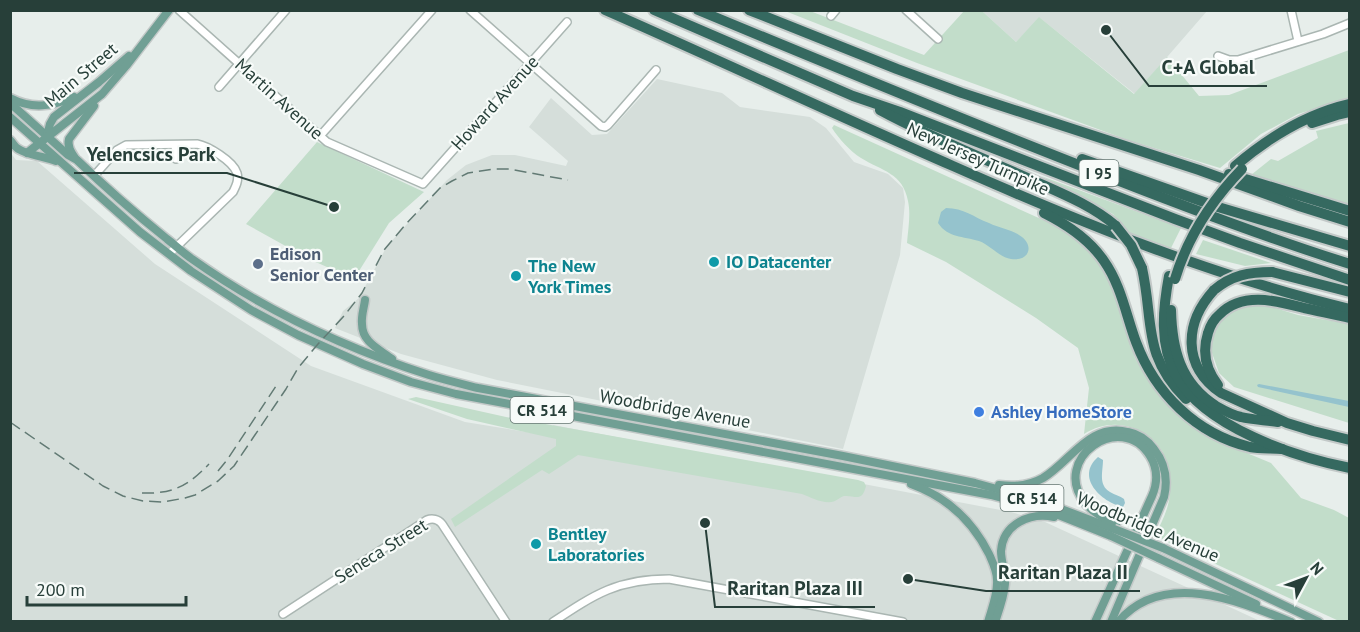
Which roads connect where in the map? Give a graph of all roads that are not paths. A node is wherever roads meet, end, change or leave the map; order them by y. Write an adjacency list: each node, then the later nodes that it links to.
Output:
1 (169, 10): 16 (main road, Main Street)
2 (179, 10): 18 (street, Martin Avenue)
3 (286, 10): 18 (street)
4 (432, 10): 31 (street)
5 (470, 10): 19 (street)
6 (604, 10): 44 (highway, New Jersey Turnpike)
7 (654, 10): 24 (highway, New Jersey Turnpike / I 95)
8 (698, 10): 33 (highway, New Jersey Turnpike / I 95)
9 (749, 10): 39 (highway, I 95)
10 (1291, 10): 15 (street)
11 (911, 12): 14 (street)
12 (567, 22): 19 (street, Howard Avenue)
13 (1350, 23): 15 (street)
14 (938, 39)
15 (1298, 41): 17 (street)
16 (143, 43): 22 (main road, Main Street); 23 (main road, Main Street)
17 (1218, 56)
18 (239, 64): 21 (street); 31 (street, Martin Avenue)
19 (530, 64): 20 (street); 43 (street, Howard Avenue)
20 (656, 70)
21 (219, 87)
22 (88, 90): 25 (main road); 30 (main road, Main Street)
23 (102, 94): 30 (main road, Main Street); 38 (main road)
24 (854, 96): 52 (highway, New Jersey Turnpike / I 95); 60 (highway, bridge)
25 (10, 98)
26 (10, 103): 30 (main road, Woodbridge Avenue / CR 514)
27 (1350, 104): 41 (highway)
28 (1350, 112): 41 (highway)
29 (10, 117): 34 (main road, Woodbridge Avenue / CR 514)
30 (47, 136): 34 (main road, Main Street); 38 (main road, Woodbridge Avenue / CR 514)
31 (320, 136): 43 (street, Martin Avenue)
32 (10, 141): 36 (main road)
33 (1019, 142): 48 (highway); 50 (highway, New Jersey Turnpike / I 95)
34 (40, 144): 36 (main road, Main Street); 40 (main road, Woodbridge Avenue / CR 514)
35 (175, 145): 37 (street); 42 (street); 47 (street)
36 (27, 153): 40 (main road)
37 (176, 159)
38 (77, 160): 42 (main road, Woodbridge Avenue / CR 514)
39 (1168, 160): 45 (highway); 46 (highway, I 95)
40 (64, 165): 49 (main road, Woodbridge Avenue / CR 514)
41 (1239, 168): 51 (highway, bridge)
42 (94, 176): 47 (main road, Woodbridge Avenue / CR 514)
43 (423, 184)
44 (1020, 196): 55 (highway, New Jersey Turnpike); 62 (highway)
45 (1350, 211)
46 (1350, 222)
47 (176, 246): 49 (street); 57 (main road, Woodbridge Avenue / CR 514)
48 (1350, 246)
49 (169, 254): 64 (main road, Woodbridge Avenue / CR 514)
50 (1350, 264)
51 (1172, 277): 59 (highway); 60 (highway)
52 (1350, 280)
53 (1350, 292): 58 (highway, bridge)
54 (365, 300): 57 (main road)
55 (1350, 309)
56 (1350, 318): 58 (highway)
57 (399, 365): 65 (main road, Woodbridge Avenue / CR 514)
58 (1229, 396): 59 (highway)
59 (1287, 423): 61 (highway)
60 (1248, 434): 62 (highway)
61 (1350, 440)
62 (1282, 449): 63 (highway)
63 (1350, 468)
64 (873, 472): 66 (main road, Woodbridge Avenue / CR 514); 71 (main road)
65 (948, 477): 66 (main road, Woodbridge Avenue / CR 514); 74 (main road)
66 (1114, 530): 72 (main road); 73 (main road); 76 (main road, Woodbridge Avenue / CR 514, bridge); 77 (main road, Woodbridge Avenue / CR 514, bridge)
67 (283, 614): 68 (street, Seneca Street)
68 (506, 621)
69 (553, 621): 70 (street)
70 (903, 621)
71 (988, 621)
72 (995, 621)
73 (1095, 621)
74 (1110, 621)
75 (1118, 621): 76 (main road)
76 (1292, 621)
77 (1319, 621)

